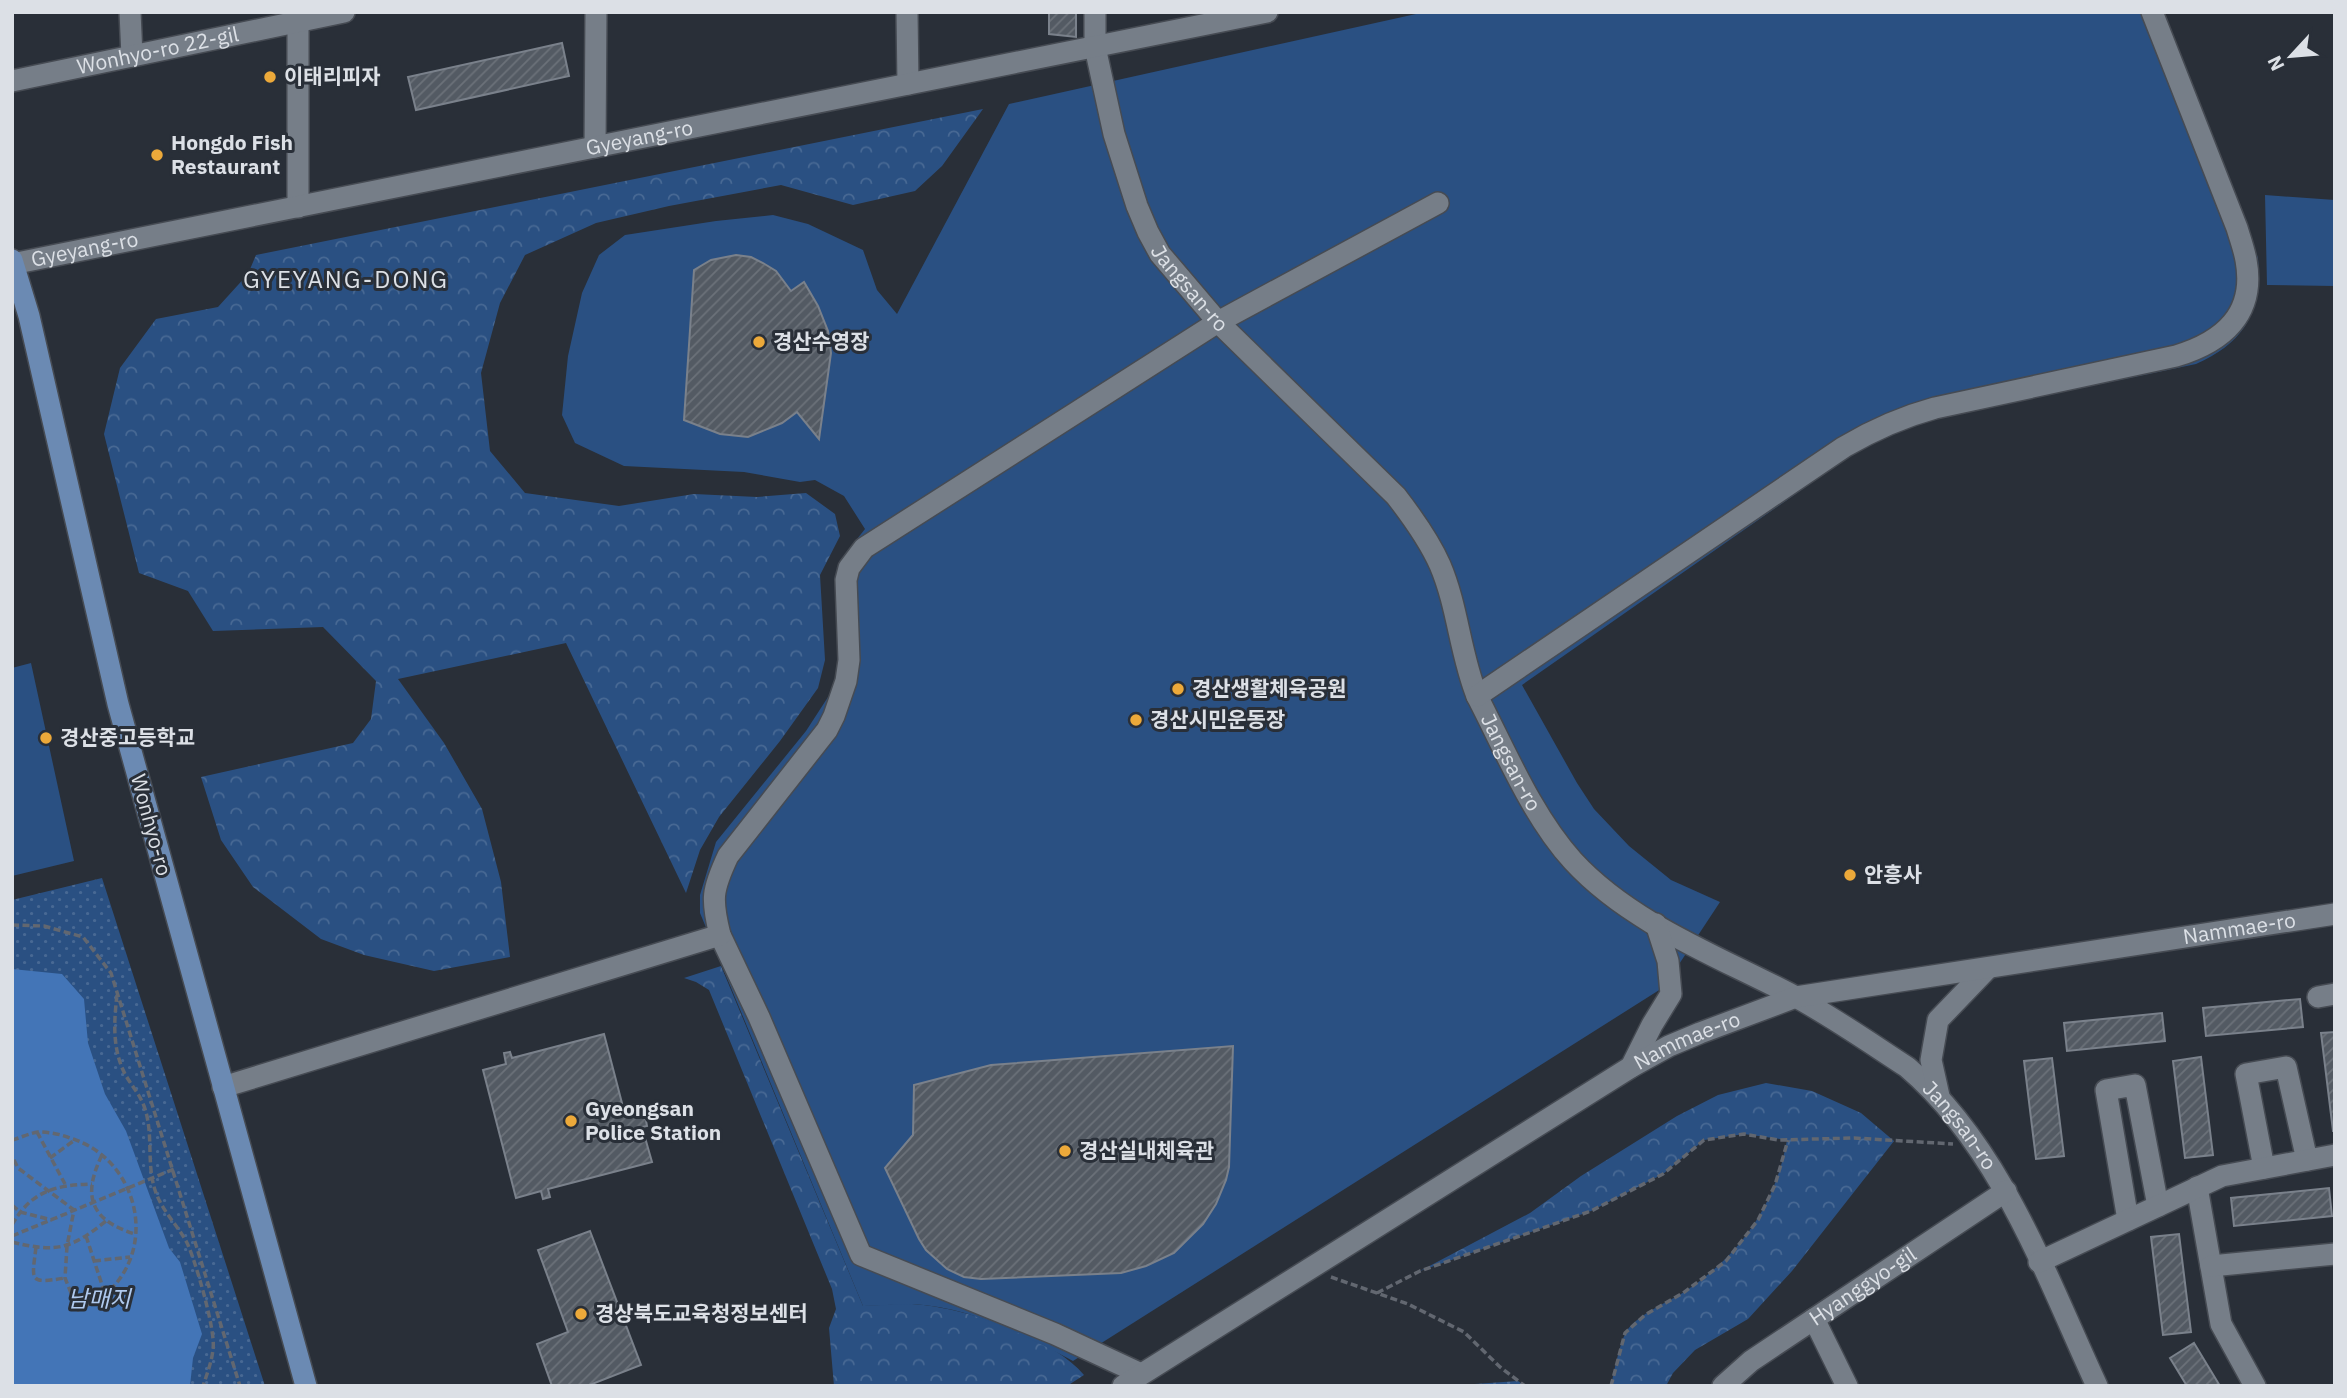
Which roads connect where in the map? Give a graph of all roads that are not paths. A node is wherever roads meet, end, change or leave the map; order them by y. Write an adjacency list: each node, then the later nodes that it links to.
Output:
1 (130, 12): 10 (street)
2 (344, 12): 8 (street, Wonhyo-ro 22-gil)
3 (596, 12): 13 (street)
4 (906, 12): 12 (street)
5 (1095, 12): 9 (street, Jangsan-ro)
6 (2152, 12): 18 (street)
7 (1262, 13): 9 (street, Gyeyang-ro)
8 (298, 17): 10 (street, Wonhyo-ro 22-gil); 15 (street)
9 (1095, 47): 12 (street, Gyeyang-ro); 17 (street, Jangsan-ro)
10 (132, 56): 11 (street, Wonhyo-ro 22-gil)
11 (12, 81)
12 (908, 84): 13 (street, Gyeyang-ro)
13 (596, 147): 15 (street, Gyeyang-ro)
14 (1437, 203): 17 (street)
15 (299, 206): 16 (street, Gyeyang-ro)
16 (13, 263): 25 (main road, Wonhyo-ro)
17 (1218, 322): 18 (street, Jangsan-ro); 21 (street)
18 (1477, 696): 20 (street, Jangsan-ro)
19 (2335, 914): 22 (street, Nammae-ro)
20 (1656, 923): 23 (street, Jangsan-ro); 24 (street)
21 (720, 935): 25 (street); 38 (street)
22 (1988, 968): 23 (street, Nammae-ro); 26 (street)
23 (1797, 997): 24 (street, Nammae-ro); 26 (street, Jangsan-ro)
24 (1631, 1067): 38 (street, Nammae-ro)
25 (223, 1087): 40 (main road, Wonhyo-ro)
26 (1940, 1098): 31 (street, Jangsan-ro)
27 (2335, 1155): 28 (street)
28 (2307, 1160): 29 (street); 29 (street)
29 (2264, 1168): 30 (street)
30 (2197, 1187): 32 (street); 36 (street)
31 (2006, 1191): 35 (street, Jangsan-ro); 37 (street, Hyanggyo-gil)
32 (2158, 1206): 33 (street); 33 (street)
33 (2129, 1220): 35 (street)
34 (2335, 1254): 36 (street)
35 (2039, 1262): 43 (street, Jangsan-ro)
36 (2211, 1266): 44 (street)
37 (1814, 1319): 39 (street, Hyanggyo-gil); 42 (street)
38 (1141, 1374): 41 (street, Nammae-ro)
39 (1724, 1385)
40 (306, 1386)
41 (1122, 1386)
42 (1847, 1386)
43 (2097, 1386)
44 (2255, 1386)

